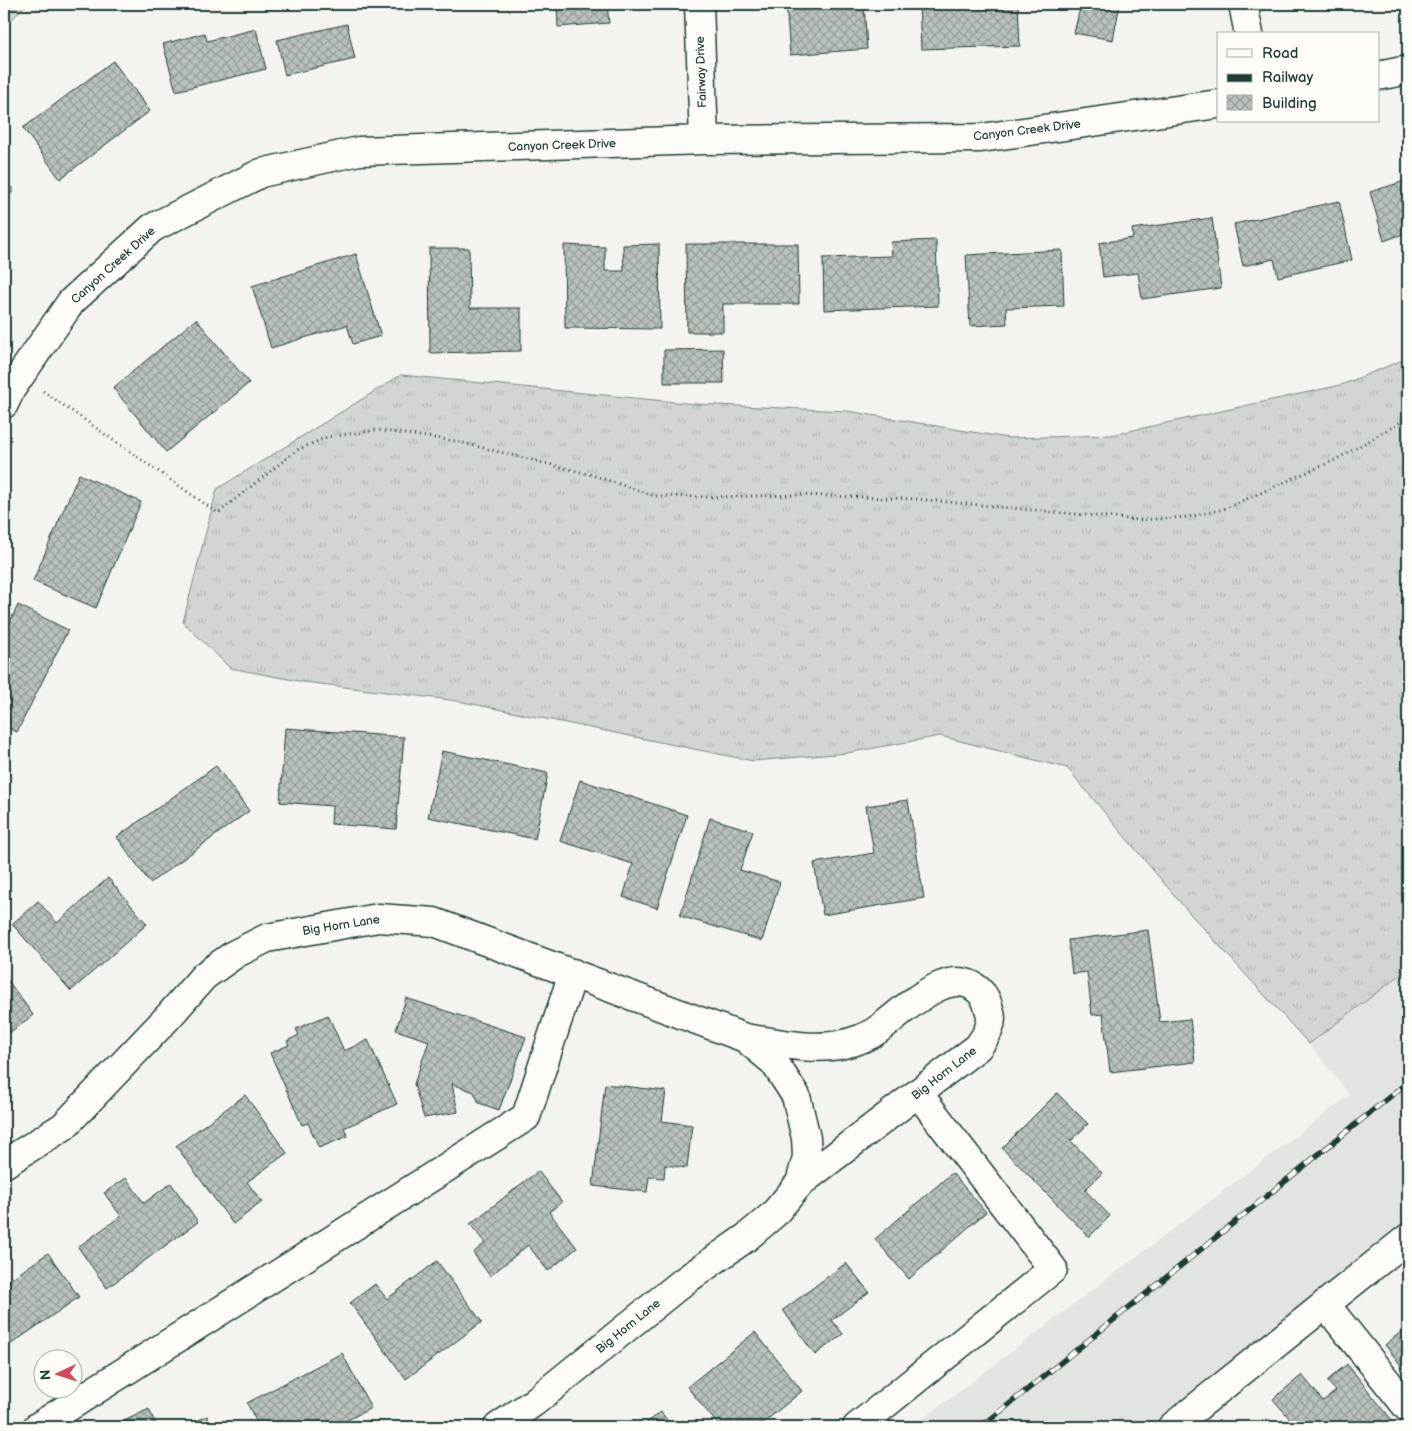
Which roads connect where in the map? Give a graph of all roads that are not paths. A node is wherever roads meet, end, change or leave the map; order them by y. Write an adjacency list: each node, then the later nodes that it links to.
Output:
1 (698, 4): 7 (street, Fairway Drive)
2 (1243, 4): 3 (street)
3 (1249, 32)
4 (1408, 70): 5 (street)
5 (1380, 76)
6 (1217, 104): 7 (street, Canyon Creek Drive)
7 (704, 140): 8 (street, Canyon Creek Drive)
8 (4, 404)
9 (573, 973): 10 (street, Big Horn Lane); 12 (street, Big Horn Lane); 17 (street)
10 (746, 1038): 11 (street, Big Horn Lane); 13 (street, Big Horn Lane)
11 (918, 1093): 13 (street, Big Horn Lane); 19 (street)
12 (4, 1164)
13 (800, 1183): 18 (street, Big Horn Lane)
14 (1408, 1238): 15 (street)
15 (1325, 1304): 16 (street); 20 (street)
16 (1408, 1408)
17 (37, 1427)
18 (498, 1427)
19 (857, 1427)
20 (1172, 1427)

